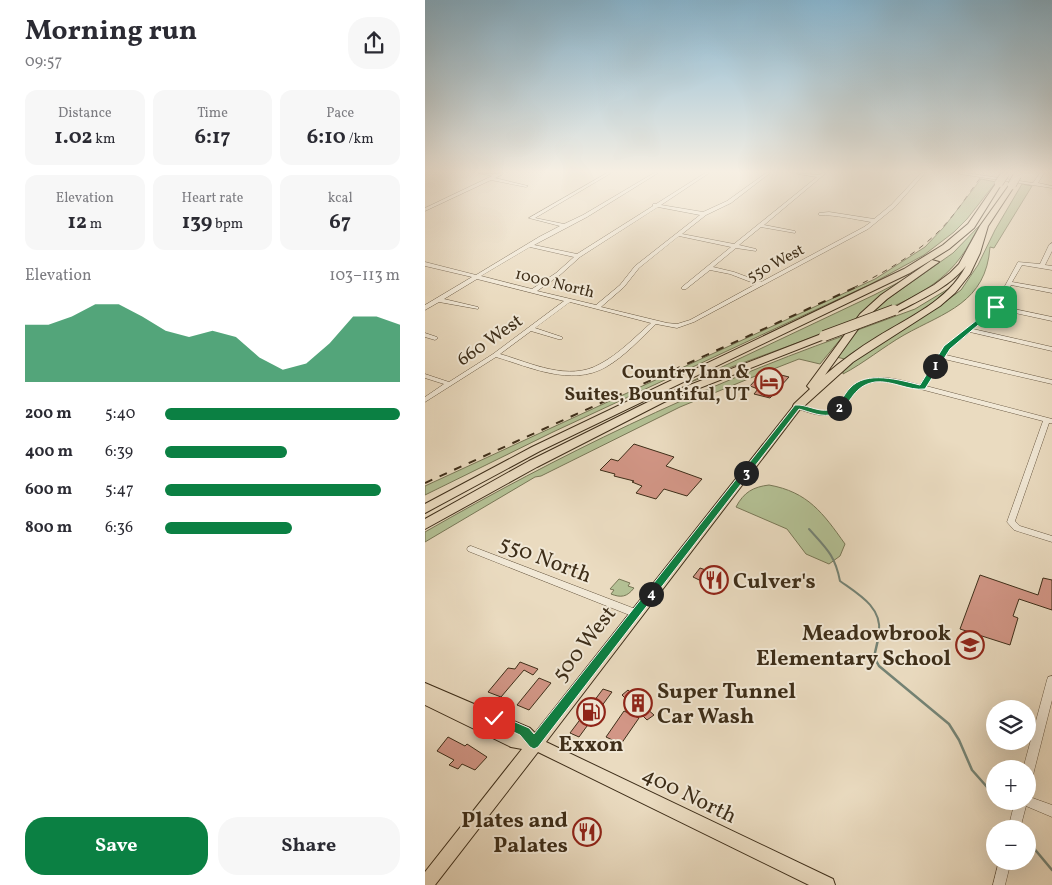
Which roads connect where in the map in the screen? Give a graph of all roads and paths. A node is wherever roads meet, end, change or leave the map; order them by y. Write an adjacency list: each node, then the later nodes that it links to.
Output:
1 (537, 214): 11 (street)
2 (587, 214): 11 (street)
3 (641, 214): 21 (street)
4 (704, 214): 16 (street)
5 (775, 214): 12 (street)
6 (836, 214): 10 (street)
7 (883, 214): 10 (street, 550 West)
8 (979, 214): 13 (highway, bridge)
9 (992, 214): 14 (highway, bridge)
10 (875, 221): 28 (street, 550 West)
11 (567, 226): 17 (street)
12 (761, 226): 15 (street); 18 (street)
13 (971, 226): 54 (highway); 56 (highway)
14 (984, 226): 54 (highway); 57 (highway, bridge)
15 (793, 232)
16 (680, 235): 18 (street); 34 (street)
17 (529, 245): 21 (street); 26 (street)
18 (735, 246): 20 (street); 24 (street)
19 (1052, 246): 23 (street)
20 (754, 250)
21 (578, 256): 30 (street)
22 (425, 264): 26 (street, 1000 North)
23 (1042, 266): 25 (street); 27 (street)
24 (709, 268): 28 (street); 29 (street)
25 (1052, 268)
26 (477, 277): 30 (street, 1000 North); 32 (street)
27 (1009, 283): 31 (street); 35 (street)
28 (761, 284): 40 (street, 550 West)
29 (685, 288)
30 (533, 291): 33 (street, 1000 North)
31 (1052, 291)
32 (439, 300): 36 (street); 37 (street)
33 (569, 300): 34 (street, 1000 North); 41 (street, 660 West)
34 (597, 307): 39 (street, 1000 North)
35 (996, 307): 38 (street); 42 (street)
36 (425, 308)
37 (476, 308)
38 (1052, 319)
39 (655, 322): 40 (street, 1000 North); 47 (street)
40 (677, 326)
41 (530, 329): 45 (street); 47 (street, 660 West)
42 (969, 330): 46 (street); 48 (street)
43 (425, 335): 44 (street)
44 (435, 338)
45 (560, 338)
46 (1052, 349)
47 (495, 355): 51 (street, 660 West)
48 (941, 356): 50 (street); 52 (street)
49 (425, 376): 51 (street)
50 (1052, 382)
51 (450, 384): 53 (street, 660 West)
52 (922, 388): 54 (street); 55 (street)
53 (425, 400)
54 (798, 406): 60 (main road, 500 West)
55 (1049, 420): 58 (street)
56 (425, 509)
57 (425, 525)
58 (1052, 539)
59 (471, 549): 60 (street, 550 North)
60 (635, 614): 64 (main road, 500 West)
61 (1051, 688): 65 (street)
62 (425, 689): 64 (main road, 400 North)
63 (425, 699): 64 (main road, 400 North)
64 (534, 743): 69 (main road, 500 West); 70 (main road, 400 North)
65 (1031, 760)
66 (1036, 805): 67 (street)
67 (1052, 812)
68 (1003, 870): 71 (street)
69 (425, 885)
70 (827, 885)
71 (999, 885)

